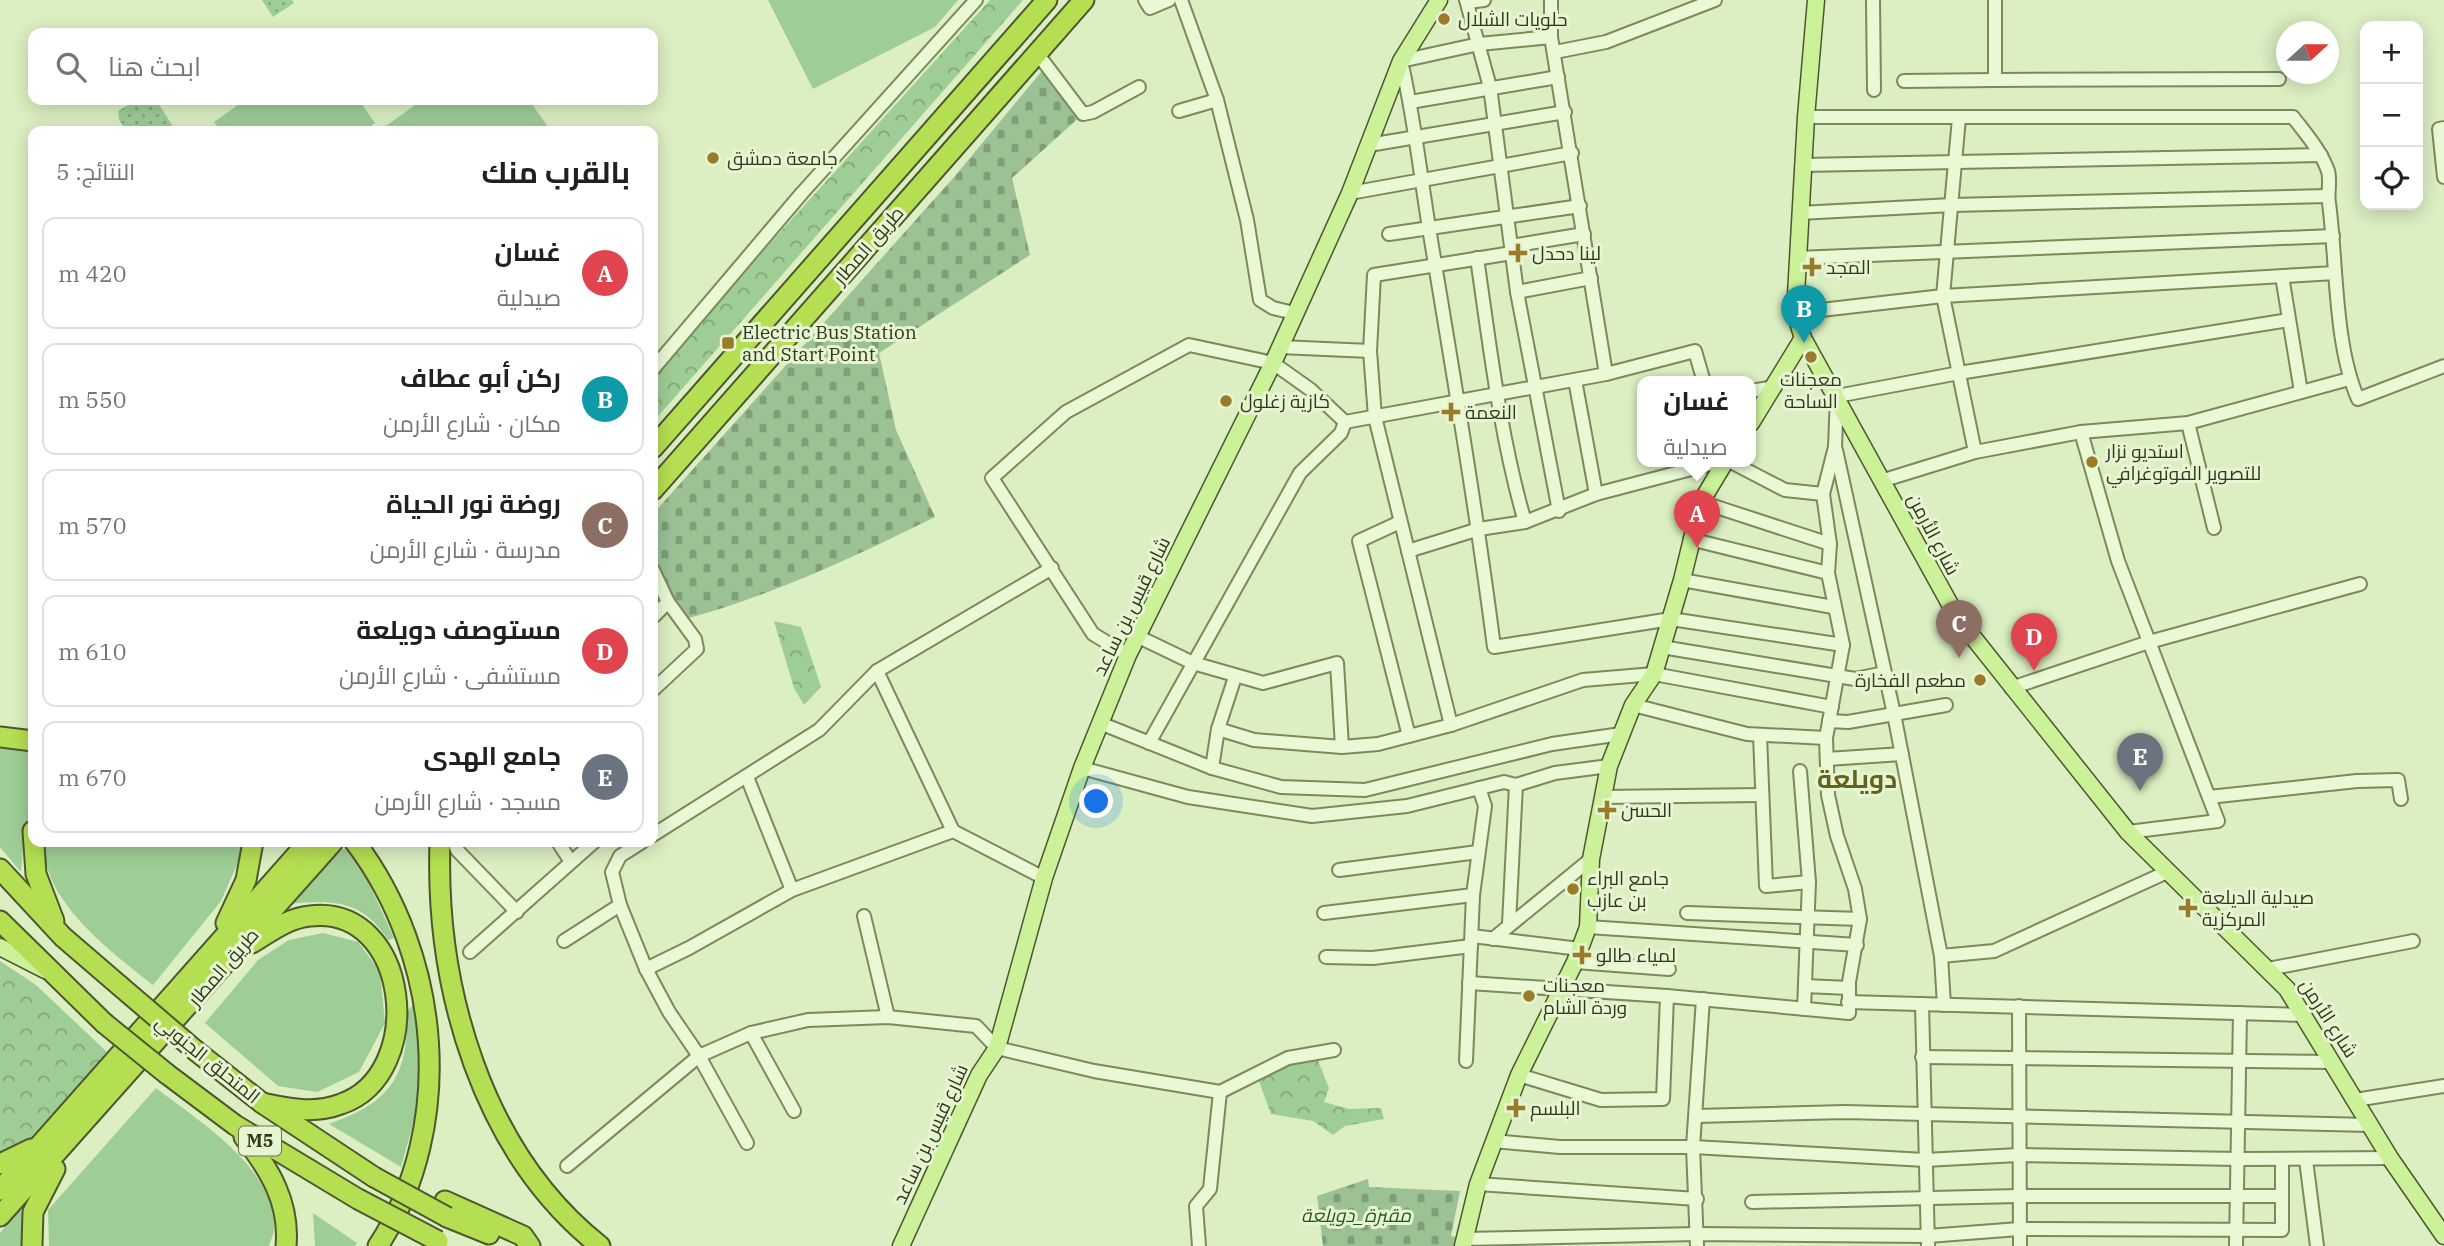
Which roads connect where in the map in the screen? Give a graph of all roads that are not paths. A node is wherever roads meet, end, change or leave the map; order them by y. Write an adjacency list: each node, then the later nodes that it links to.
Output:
1 (976, 0): 70 (street)
2 (1047, 0): 90 (highway, طريق المطار)
3 (1084, 0): 18 (highway, طريق المطار)
4 (1145, 0): 5 (street)
5 (1169, 0)
6 (1181, 0): 27 (street)
7 (1439, 0): 19 (main road, شارع قيس بن ساعد)
8 (1484, 0): 14 (street)
9 (1551, 0): 15 (street)
10 (1715, 0): 17 (street)
11 (1816, 0): 31 (main road, شارع الأرمن)
12 (1873, 0): 26 (street)
13 (1995, 0): 22 (street)
14 (1467, 1): 16 (street)
15 (1551, 37): 16 (street); 17 (street)
16 (1479, 44): 19 (street); 25 (street)
17 (1555, 52): 20 (street)
18 (1037, 53): 24 (street); 97 (highway, طريق المطار)
19 (1401, 61): 28 (street); 36 (main road, شارع قيس بن ساعد)
20 (1558, 77): 25 (street); 30 (street)
21 (2276, 79): 22 (street)
22 (1995, 80): 23 (street)
23 (1904, 81)
24 (1139, 87)
25 (1490, 87): 28 (street); 33 (street)
26 (1874, 90)
27 (1217, 100): 29 (street); 64 (street)
28 (1410, 102): 35 (street)
29 (1179, 111)
30 (1565, 111): 33 (street); 37 (street)
31 (1805, 117): 32 (street); 41 (main road, شارع الأرمن)
32 (1959, 118): 38 (street); 39 (street)
33 (1495, 124): 35 (street); 40 (street)
34 (2444, 128): 42 (street)
35 (1418, 137): 36 (street); 43 (street)
36 (1369, 145): 44 (main road, شارع قيس بن ساعد)
37 (1572, 153): 40 (street); 47 (street)
38 (2321, 155): 39 (street); 45 (street)
39 (1953, 162): 41 (street); 46 (street)
40 (1500, 165): 43 (street); 49 (street)
41 (1802, 165): 48 (main road, شارع الأرمن)
42 (2444, 177)
43 (1424, 178): 44 (street); 50 (street)
44 (1350, 193): 64 (main road, شارع قيس بن ساعد)
45 (2328, 196): 46 (street); 53 (street)
46 (1952, 205): 48 (street); 55 (street)
47 (1580, 206): 49 (street); 52 (street)
48 (1800, 213): 57 (main road, شارع الأرمن)
49 (1505, 216): 50 (street); 54 (street)
50 (1429, 227): 51 (street); 58 (street)
51 (1389, 234)
52 (1584, 234): 54 (street); 61 (street)
53 (2333, 236): 55 (street); 59 (street)
54 (1511, 249): 56 (street); 62 (street)
55 (1947, 250): 57 (street); 63 (street)
56 (1478, 258): 58 (street); 82 (street)
57 (1797, 258): 65 (main road, شارع الأرمن)
58 (1437, 265): 69 (street); 84 (street)
59 (2335, 273): 60 (street); 76 (street)
60 (2282, 275): 63 (street); 66 (street)
61 (1591, 278): 62 (street); 74 (street)
62 (1517, 292): 78 (street)
63 (1943, 296): 65 (street); 73 (street)
64 (1294, 313): 68 (main road, شارع قيس بن ساعد)
65 (1795, 313): 67 (main road, شارع الأرمن)
66 (2289, 320): 73 (street); 81 (street)
67 (1803, 338): 79 (main road); 83 (main road, شارع الأرمن)
68 (1280, 347): 69 (street); 71 (main road, شارع قيس بن ساعد)
69 (1370, 351): 86 (street)
70 (658, 363)
71 (1273, 363): 87 (street); 109 (street); 118 (main road, شارع قيس بن ساعد)
72 (2444, 366): 76 (street)
73 (1959, 373): 83 (street); 92 (street)
74 (1605, 374): 75 (street); 77 (street)
75 (1702, 376)
76 (2349, 379): 81 (street)
77 (1575, 380): 78 (street); 98 (street)
78 (1537, 387): 82 (street); 101 (street)
79 (1775, 387): 80 (street); 85 (main road)
80 (1756, 390)
81 (2301, 392): 88 (street)
82 (1496, 394): 84 (street); 103 (street)
83 (1837, 396): 91 (street); 96 (main road, شارع الأرمن)
84 (1457, 402): 86 (street); 105 (street)
85 (1756, 416)
86 (1375, 417): 87 (street); 102 (street)
87 (1345, 422): 123 (street)
88 (2188, 423): 89 (street); 104 (street)
89 (2081, 432): 92 (street); 119 (street)
90 (658, 442)
91 (1835, 447): 99 (street); 125 (street)
92 (1975, 452): 96 (street)
93 (1699, 467): 98 (street)
94 (1722, 467): 100 (main road)
95 (1741, 467): 99 (street)
96 (1881, 481): 130 (main road, شارع الأرمن)
97 (658, 483)
98 (1596, 494): 101 (street)
99 (1823, 494): 107 (street)
100 (1701, 502): 106 (main road); 107 (street)
101 (1559, 510): 103 (street)
102 (1400, 522): 108 (street); 141 (street)
103 (1525, 522): 105 (street)
104 (2214, 528)
105 (1479, 529): 108 (street); 117 (street)
106 (1690, 539): 110 (street); 111 (main road)
107 (1830, 544): 110 (street)
108 (1408, 551): 137 (street)
109 (1052, 568): 122 (street); 124 (street)
110 (1828, 573): 115 (street)
111 (1682, 580): 115 (street); 117 (main road)
112 (658, 581): 114 (street)
113 (2360, 584): 119 (street)
114 (668, 602): 116 (street); 129 (street)
115 (1833, 607): 120 (street)
116 (658, 612)
117 (1671, 619): 120 (street); 121 (main road)
118 (1139, 637): 122 (main road, شارع قيس بن ساعد); 123 (street)
119 (2149, 642): 130 (street); 158 (street)
120 (1843, 645): 127 (street)
121 (1662, 647): 126 (main road); 127 (street)
122 (1128, 655): 136 (main road, شارع قيس بن ساعد)
123 (1193, 663): 128 (street); 145 (street)
124 (877, 671): 153 (street); 160 (street)
125 (1885, 673): 127 (street); 134 (street)
126 (1654, 674): 131 (main road); 133 (street); 137 (street)
127 (1838, 676): 133 (street)
128 (1235, 677): 138 (street); 146 (street)
129 (658, 686)
130 (2011, 688): 162 (main road, شارع الأرمن)
131 (1633, 705): 139 (main road); 140 (street)
132 (1946, 705): 134 (street)
133 (1832, 707): 135 (street)
134 (1894, 714): 135 (street); 147 (street)
135 (1829, 721): 143 (street)
136 (1100, 723): 145 (street); 150 (main road, شارع قيس بن ساعد)
137 (1451, 725): 141 (street)
138 (1218, 729): 146 (street); 151 (street)
139 (1620, 734): 149 (main road); 151 (street)
140 (1760, 734): 143 (street); 156 (street)
141 (1409, 736): 146 (street)
142 (0, 737): 144 (highway)
143 (1826, 738): 148 (street)
144 (28, 740)
145 (1149, 743): 151 (street)
146 (1342, 747)
147 (1902, 754): 148 (street); 205 (street)
148 (1827, 760): 189 (street)
149 (1609, 766): 154 (street); 157 (main road)
150 (1082, 768): 155 (street); 179 (main road, شارع قيس بن ساعد)
151 (1212, 768)
152 (1800, 771): 180 (street)
153 (747, 777): 161 (street); 181 (street)
154 (1516, 785): 155 (street); 191 (street)
155 (1479, 788): 173 (street)
156 (1762, 795): 157 (street); 180 (street)
157 (1602, 797): 174 (main road)
158 (2209, 797): 159 (street); 162 (street)
159 (2401, 799)
160 (953, 831): 179 (street); 181 (street)
161 (658, 832)
162 (2128, 832): 178 (main road, شارع الأرمن)
163 (34, 847): 193 (highway)
164 (252, 847): 203 (highway)
165 (304, 847): 203 (highway, طريق المطار)
166 (329, 847): 201 (highway, طريق المطار)
167 (359, 847): 278 (highway)
168 (440, 847): 281 (highway)
169 (456, 847): 184 (street)
170 (561, 847): 175 (street)
171 (588, 847): 175 (street)
172 (633, 847): 183 (street)
173 (1478, 852): 177 (street); 182 (street)
174 (1591, 859): 191 (street); 192 (main road)
175 (571, 862): 184 (street)
176 (0, 869): 193 (highway, المتحلق الجنوبي / M5)
177 (1339, 870)
178 (2167, 872): 205 (street); 209 (main road, شارع الأرمن)
179 (1044, 878): 226 (main road, شارع قيس بن ساعد)
180 (1809, 882): 188 (street)
181 (792, 890): 207 (street)
182 (1473, 895): 185 (street); 196 (street)
183 (620, 905): 195 (street); 207 (street)
184 (517, 912): 202 (street)
185 (1324, 913)
186 (1687, 913): 188 (street)
187 (864, 916): 224 (street)
188 (1808, 919): 189 (street); 197 (street)
189 (1860, 919): 199 (street)
190 (0, 922): 210 (highway, المتحلق الجنوبي / M5)
191 (1509, 924): 194 (street)
192 (1588, 927): 197 (street); 204 (main road)
193 (63, 937): 238 (highway, المتحلق الجنوبي / M5, bridge)
194 (1493, 939): 196 (street); 204 (street)
195 (564, 941)
196 (1472, 941): 206 (street); 211 (street)
197 (1807, 941): 199 (street); 212 (street)
198 (2413, 941): 209 (street)
199 (1857, 945): 214 (street)
200 (0, 947): 210 (main road)
201 (239, 950): 238 (highway); 246 (highway, طريق المطار)
202 (470, 951)
203 (210, 953): 249 (highway, طريق المطار)
204 (1577, 955): 208 (street); 213 (main road)
205 (1941, 956): 219 (street)
206 (1326, 957)
207 (646, 969): 228 (street)
208 (1670, 969)
209 (2268, 969): 223 (main road, شارع الأرمن)
210 (51, 973): 244 (highway, المتحلق الجنوبي / M5, bridge)
211 (1469, 983): 213 (street); 231 (street)
212 (1805, 986): 214 (street); 221 (street)
213 (1561, 988): 215 (street); 234 (main road)
214 (1849, 988): 217 (street)
215 (1667, 996): 216 (street); 234 (street)
216 (1703, 999): 221 (street); 241 (street)
217 (1848, 1002): 218 (street); 221 (street)
218 (1922, 1004): 219 (street); 229 (street)
219 (1944, 1005): 220 (street)
220 (2018, 1006): 222 (street); 230 (street)
221 (1804, 1009)
222 (2240, 1013): 223 (street); 232 (street)
223 (2305, 1015): 233 (main road, شارع الأرمن)
224 (888, 1017): 225 (street); 226 (street)
225 (751, 1033): 228 (street); 239 (street)
226 (997, 1048): 236 (street); 282 (main road, شارع قيس بن ساعد)
227 (1334, 1050): 236 (street)
228 (699, 1056): 248 (street); 258 (street)
229 (1922, 1057): 230 (street); 240 (street)
230 (2018, 1060): 232 (street); 242 (street)
231 (1466, 1061)
232 (2239, 1062): 233 (street); 243 (street)
233 (2333, 1062): 237 (main road, شارع الأرمن)
234 (1519, 1075): 247 (main road)
235 (2444, 1086): 237 (street)
236 (1220, 1093): 283 (street)
237 (2355, 1100): 245 (main road, شارع الأرمن)
238 (270, 1109): 267 (highway, المتحلق الجنوبي / M5, bridge)
239 (794, 1111)
240 (1923, 1115): 241 (street); 242 (street); 255 (street)
241 (1697, 1116): 250 (street)
242 (2017, 1117): 243 (street); 251 (street)
243 (2238, 1124): 245 (street); 253 (street)
244 (235, 1125): 275 (highway, المتحلق الجنوبي / M5, bridge); 277 (highway)
245 (2370, 1125): 252 (main road, شارع الأرمن)
246 (78, 1131): 268 (highway, طريق المطار); 276 (highway)
247 (1493, 1142): 250 (street); 259 (main road)
248 (747, 1143)
249 (38, 1146): 257 (highway); 260 (highway, طريق المطار)
250 (1693, 1147): 255 (street); 264 (street)
251 (2018, 1155): 253 (street); 255 (street); 262 (street)
252 (2390, 1158): 256 (street); 271 (main road, شارع الأرمن)
253 (2238, 1159): 254 (street); 261 (street)
254 (2282, 1159): 256 (street); 263 (street)
255 (1925, 1160): 265 (street)
256 (2306, 1160): 286 (street)
257 (0, 1164)
258 (567, 1166)
259 (1478, 1184): 264 (street); 274 (main road)
260 (0, 1190)
261 (2237, 1194): 262 (street); 263 (street); 270 (street)
262 (2019, 1196): 265 (street); 269 (street)
263 (2282, 1196): 270 (street)
264 (1697, 1199): 272 (street)
265 (1927, 1200): 266 (street); 273 (street)
266 (1752, 1202)
267 (446, 1209): 279 (highway, المتحلق الجنوبي / M5); 280 (highway)
268 (0, 1216)
269 (2020, 1229): 270 (street); 273 (street); 284 (street)
270 (2236, 1232): 285 (street)
271 (2441, 1238)
272 (1697, 1240): 273 (street); 274 (street)
273 (1928, 1241)
274 (1463, 1242)
275 (444, 1244)
276 (32, 1246)
277 (286, 1246)
278 (378, 1246)
279 (520, 1246)
280 (530, 1246)
281 (600, 1246)
282 (901, 1246)
283 (1199, 1246)
284 (2020, 1246)
285 (2236, 1246)
286 (2316, 1246)

